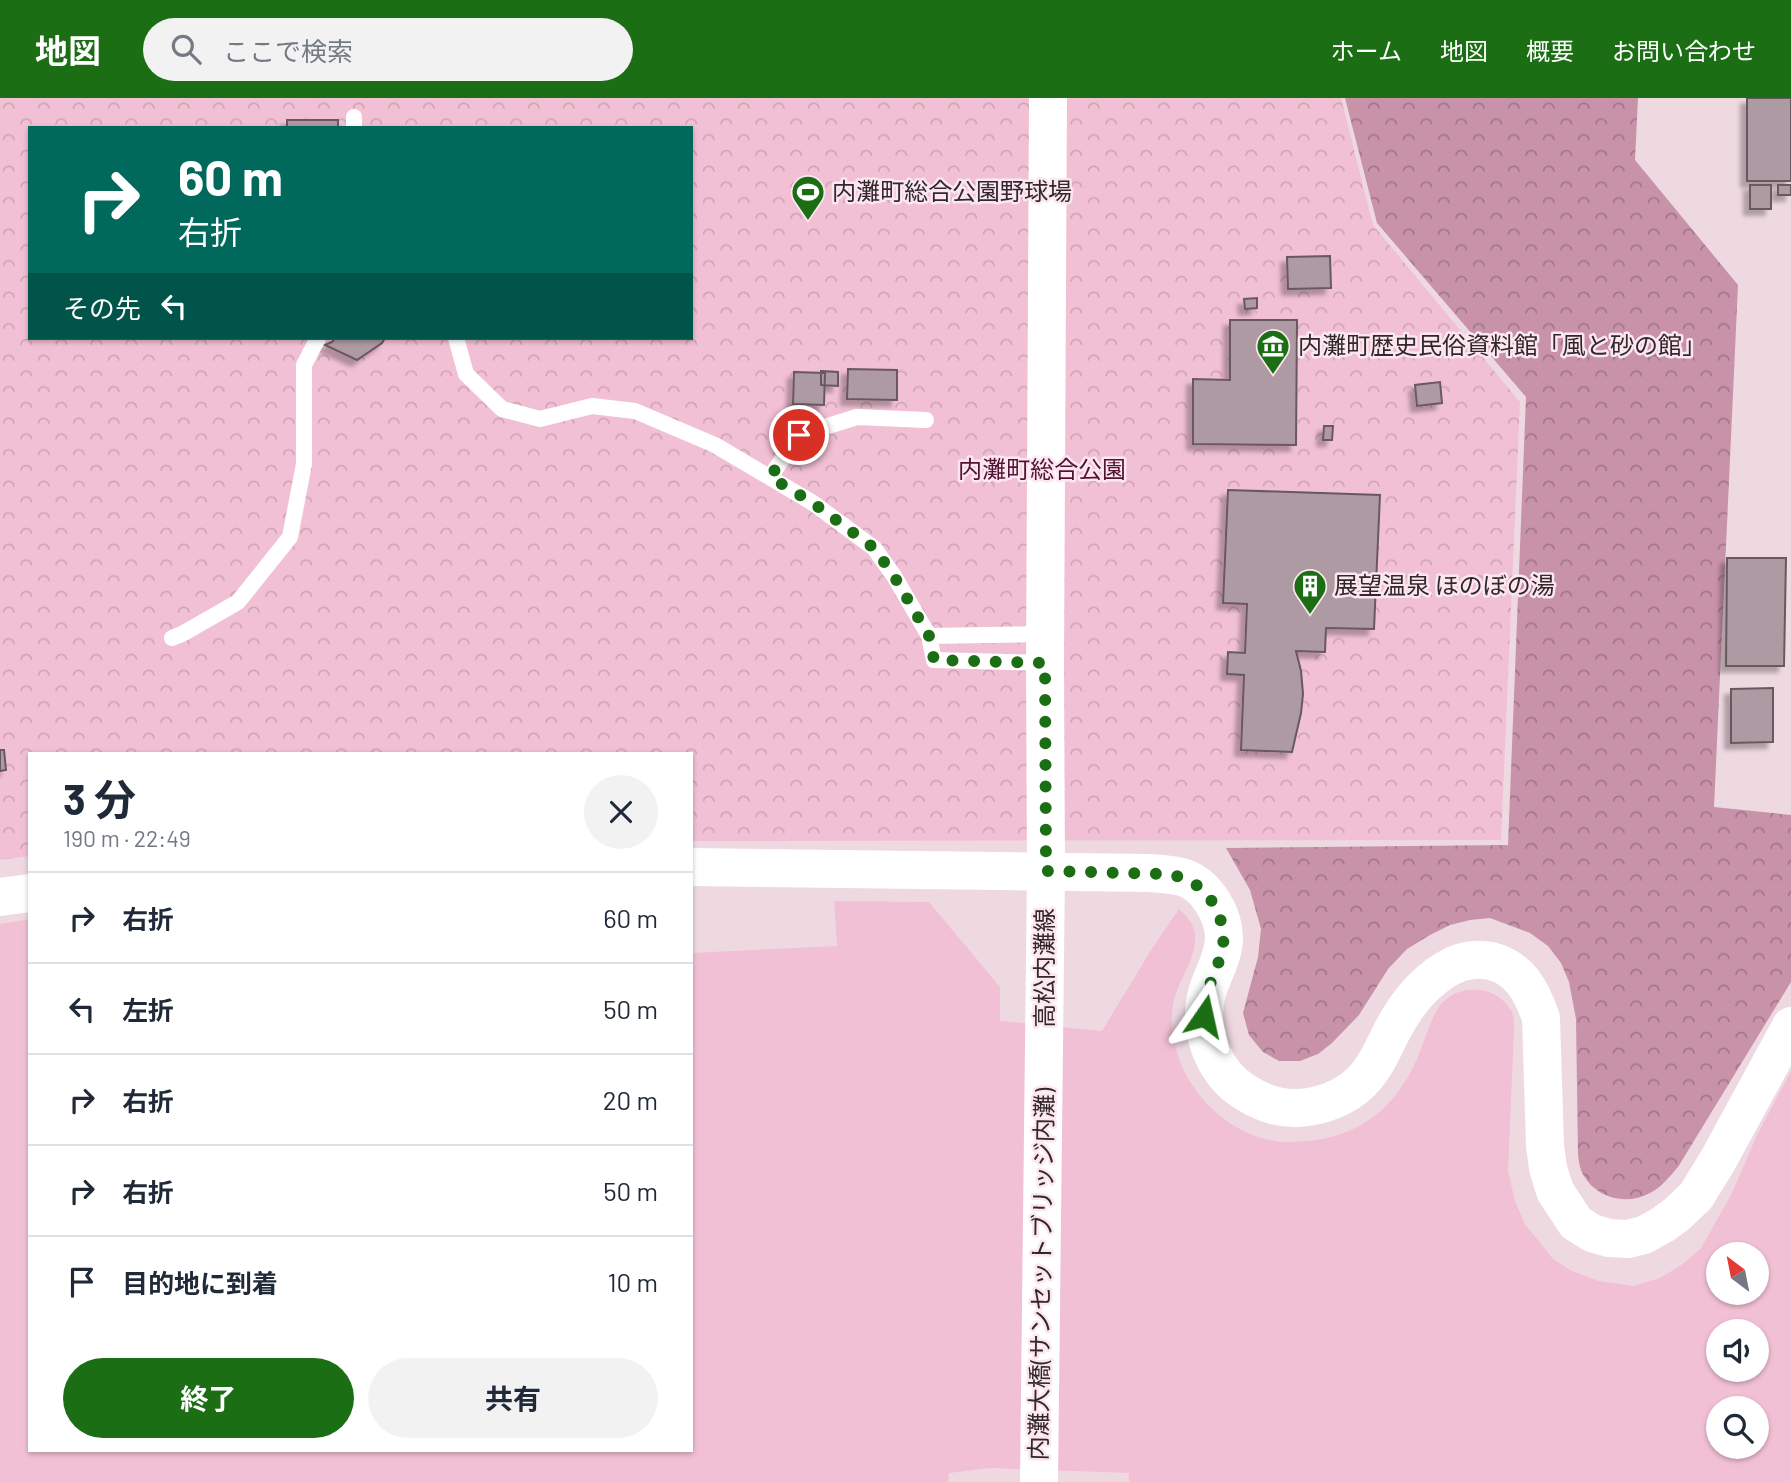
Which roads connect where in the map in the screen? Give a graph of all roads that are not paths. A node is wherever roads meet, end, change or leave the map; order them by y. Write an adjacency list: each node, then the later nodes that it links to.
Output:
1 (1048, 98): 8 (street, 高松内灘線)
2 (317, 340): 7 (lane)
3 (457, 340): 5 (lane)
4 (926, 420): 5 (lane)
5 (770, 477): 6 (lane)
6 (929, 636): 8 (lane); 8 (lane)
7 (172, 638)
8 (1045, 648): 10 (street, 高松内灘線)
9 (693, 867): 10 (street)
10 (1046, 871): 13 (street); 14 (street, 高松内灘線)
11 (28, 893): 12 (street)
12 (0, 897)
13 (1791, 1026)
14 (1044, 1066): 15 (street, 内灘大橋(サンセットブリッジ内灘))
15 (1040, 1482)

